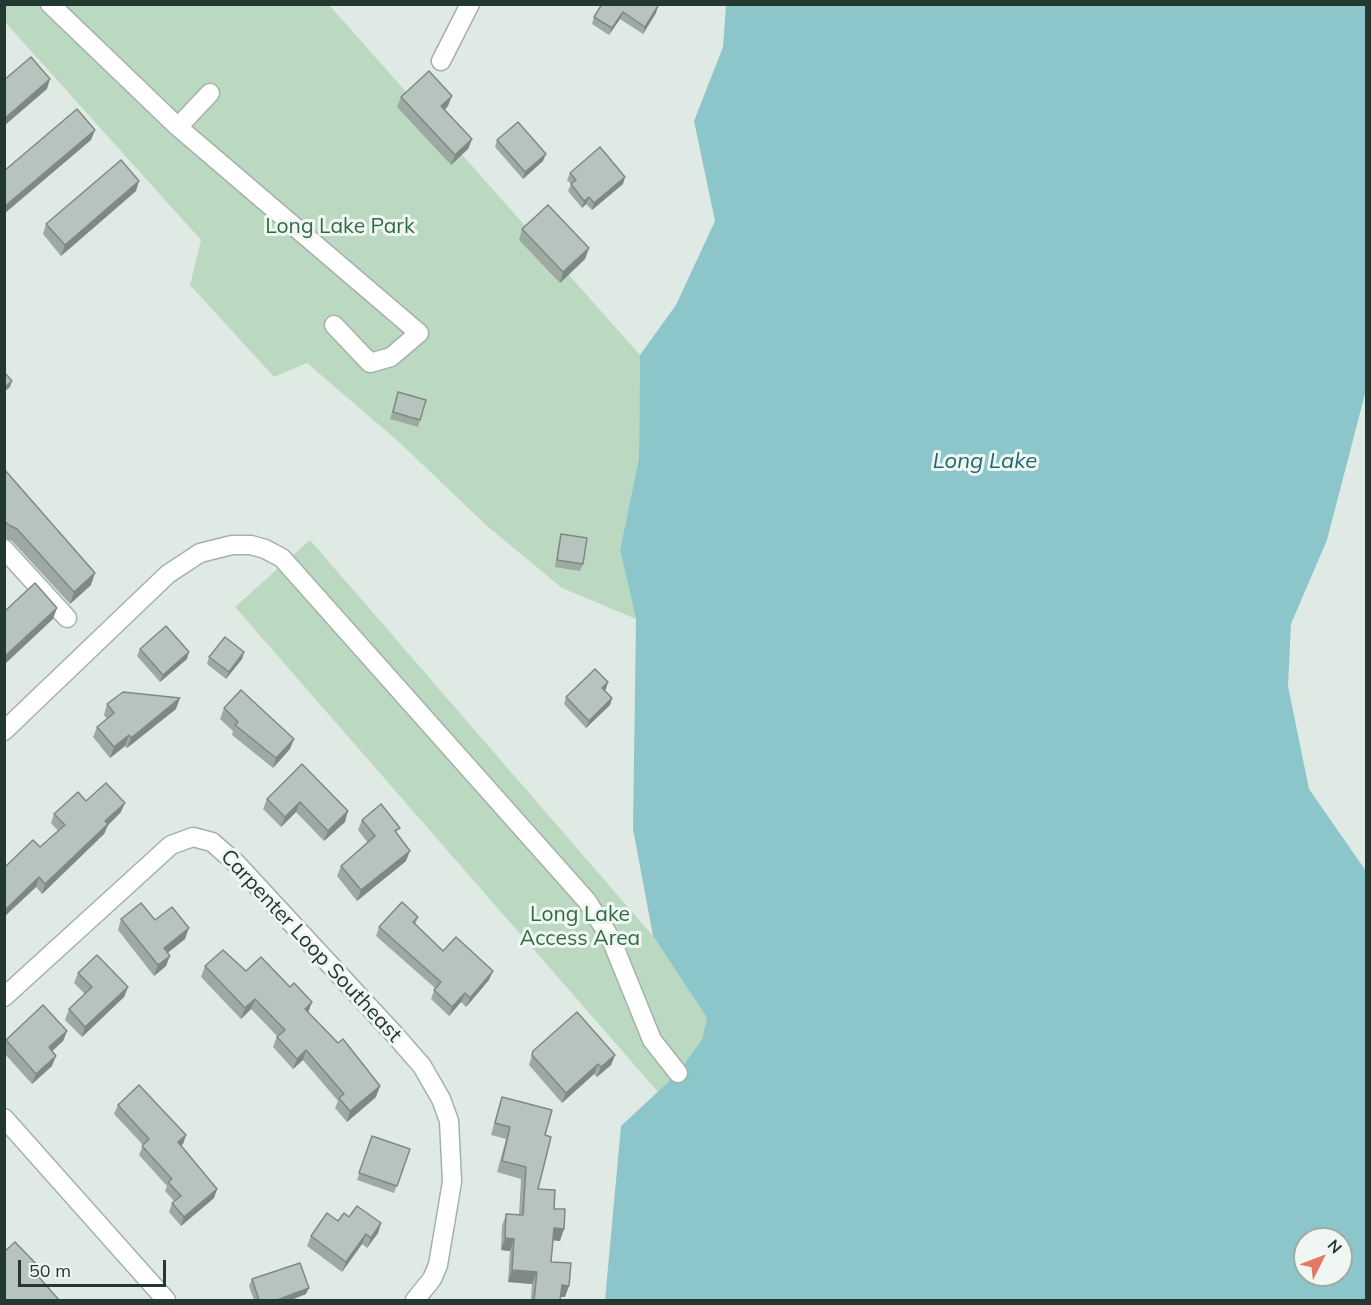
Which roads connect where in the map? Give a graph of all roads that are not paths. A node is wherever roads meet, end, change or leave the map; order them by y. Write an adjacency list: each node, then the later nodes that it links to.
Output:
1 (50, 4): 5 (street)
2 (470, 4): 3 (street)
3 (441, 60)
4 (210, 93): 5 (street)
5 (178, 127): 6 (street)
6 (334, 325)
7 (4, 549): 8 (street)
8 (67, 618)
9 (4, 731): 11 (street)
10 (4, 997): 14 (street, Carpenter Loop Southeast)
11 (678, 1073)
12 (4, 1118): 13 (street)
13 (166, 1300)
14 (415, 1300)

